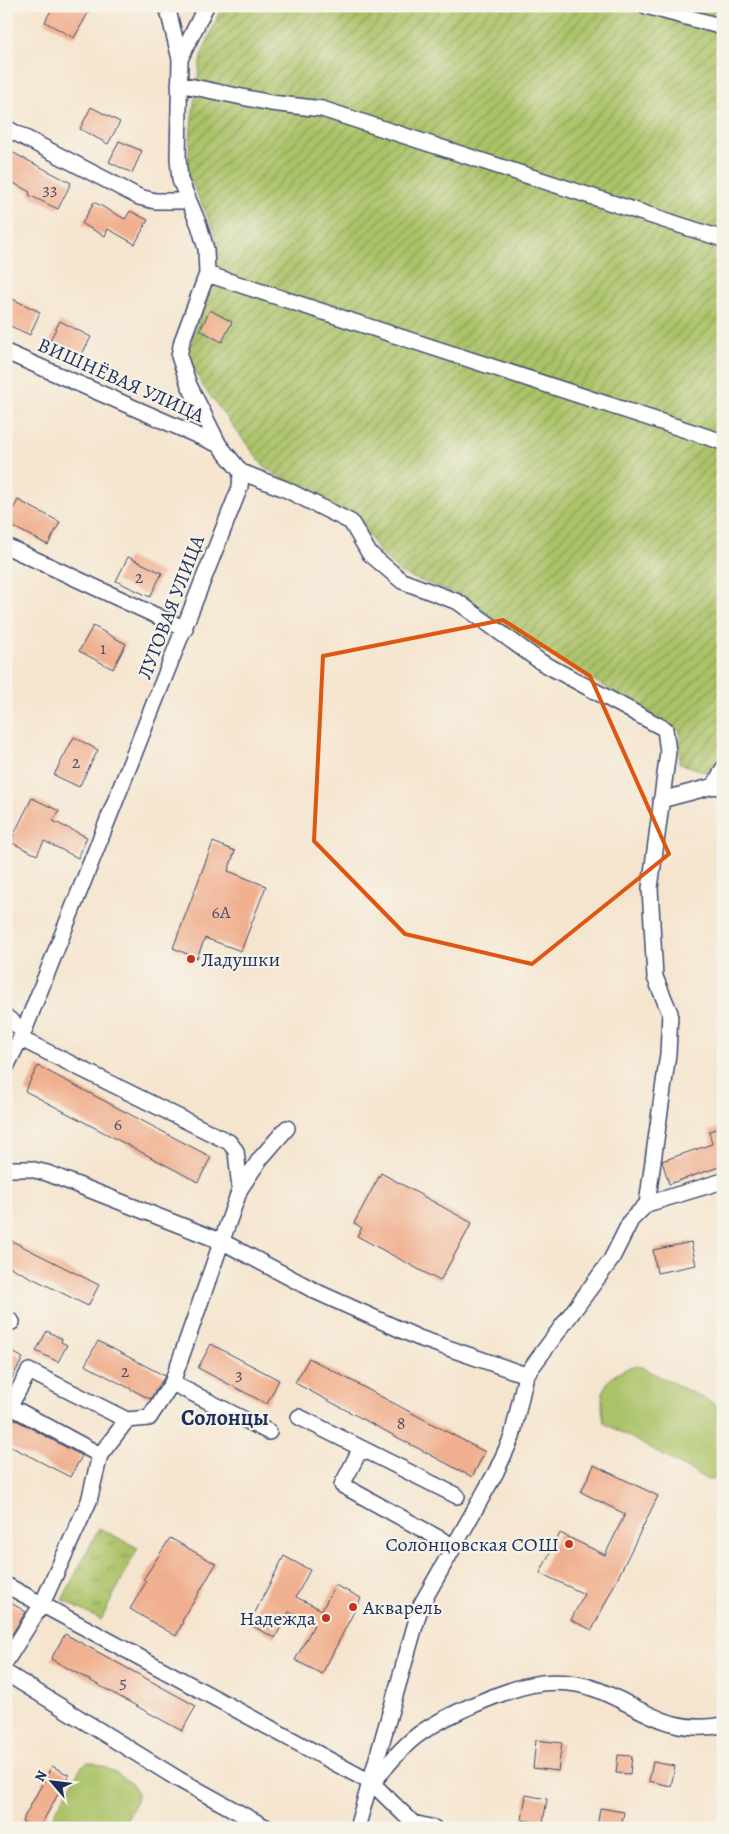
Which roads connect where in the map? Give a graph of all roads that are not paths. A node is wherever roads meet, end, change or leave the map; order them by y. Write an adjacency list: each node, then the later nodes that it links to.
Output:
1 (167, 6): 5 (street)
2 (206, 6): 5 (street)
3 (646, 6): 4 (street)
4 (723, 27)
5 (180, 58): 6 (street)
6 (179, 84): 8 (street); 9 (street)
7 (6, 128): 8 (street)
8 (188, 201): 10 (street)
9 (723, 239)
10 (207, 274): 12 (street); 13 (street)
11 (6, 352): 13 (street, ВИШНЁВАЯ УЛИЦА)
12 (723, 442)
13 (219, 445): 14 (street)
14 (241, 472): 16 (street, ЛУГОВАЯ УЛИЦА); 19 (street)
15 (6, 546): 16 (street)
16 (185, 629): 21 (street, ЛУГОВАЯ УЛИЦА)
17 (723, 769): 18 (street)
18 (718, 787): 19 (street)
19 (661, 800): 27 (street)
20 (6, 1018): 21 (street)
21 (22, 1035): 22 (street, ЛУГОВАЯ УЛИЦА); 26 (street)
22 (6, 1067)
23 (287, 1128): 26 (street)
24 (6, 1169): 28 (street)
25 (723, 1181): 27 (street)
26 (240, 1189): 28 (street)
27 (647, 1204): 29 (street)
28 (223, 1242): 29 (street); 30 (street)
29 (526, 1375): 38 (street)
30 (172, 1383): 33 (street); 34 (street)
31 (8, 1405): 33 (street); 36 (street)
32 (299, 1417): 35 (street)
33 (127, 1420): 36 (street)
34 (269, 1432)
35 (361, 1448): 37 (street); 38 (street)
36 (100, 1455): 40 (street)
37 (457, 1496)
38 (453, 1546): 44 (street)
39 (6, 1585): 40 (street)
40 (42, 1604): 41 (street); 44 (street)
41 (6, 1661)
42 (6, 1673): 45 (street)
43 (723, 1725): 44 (street)
44 (372, 1783): 46 (street); 47 (street)
45 (267, 1828)
46 (357, 1828)
47 (434, 1828)

